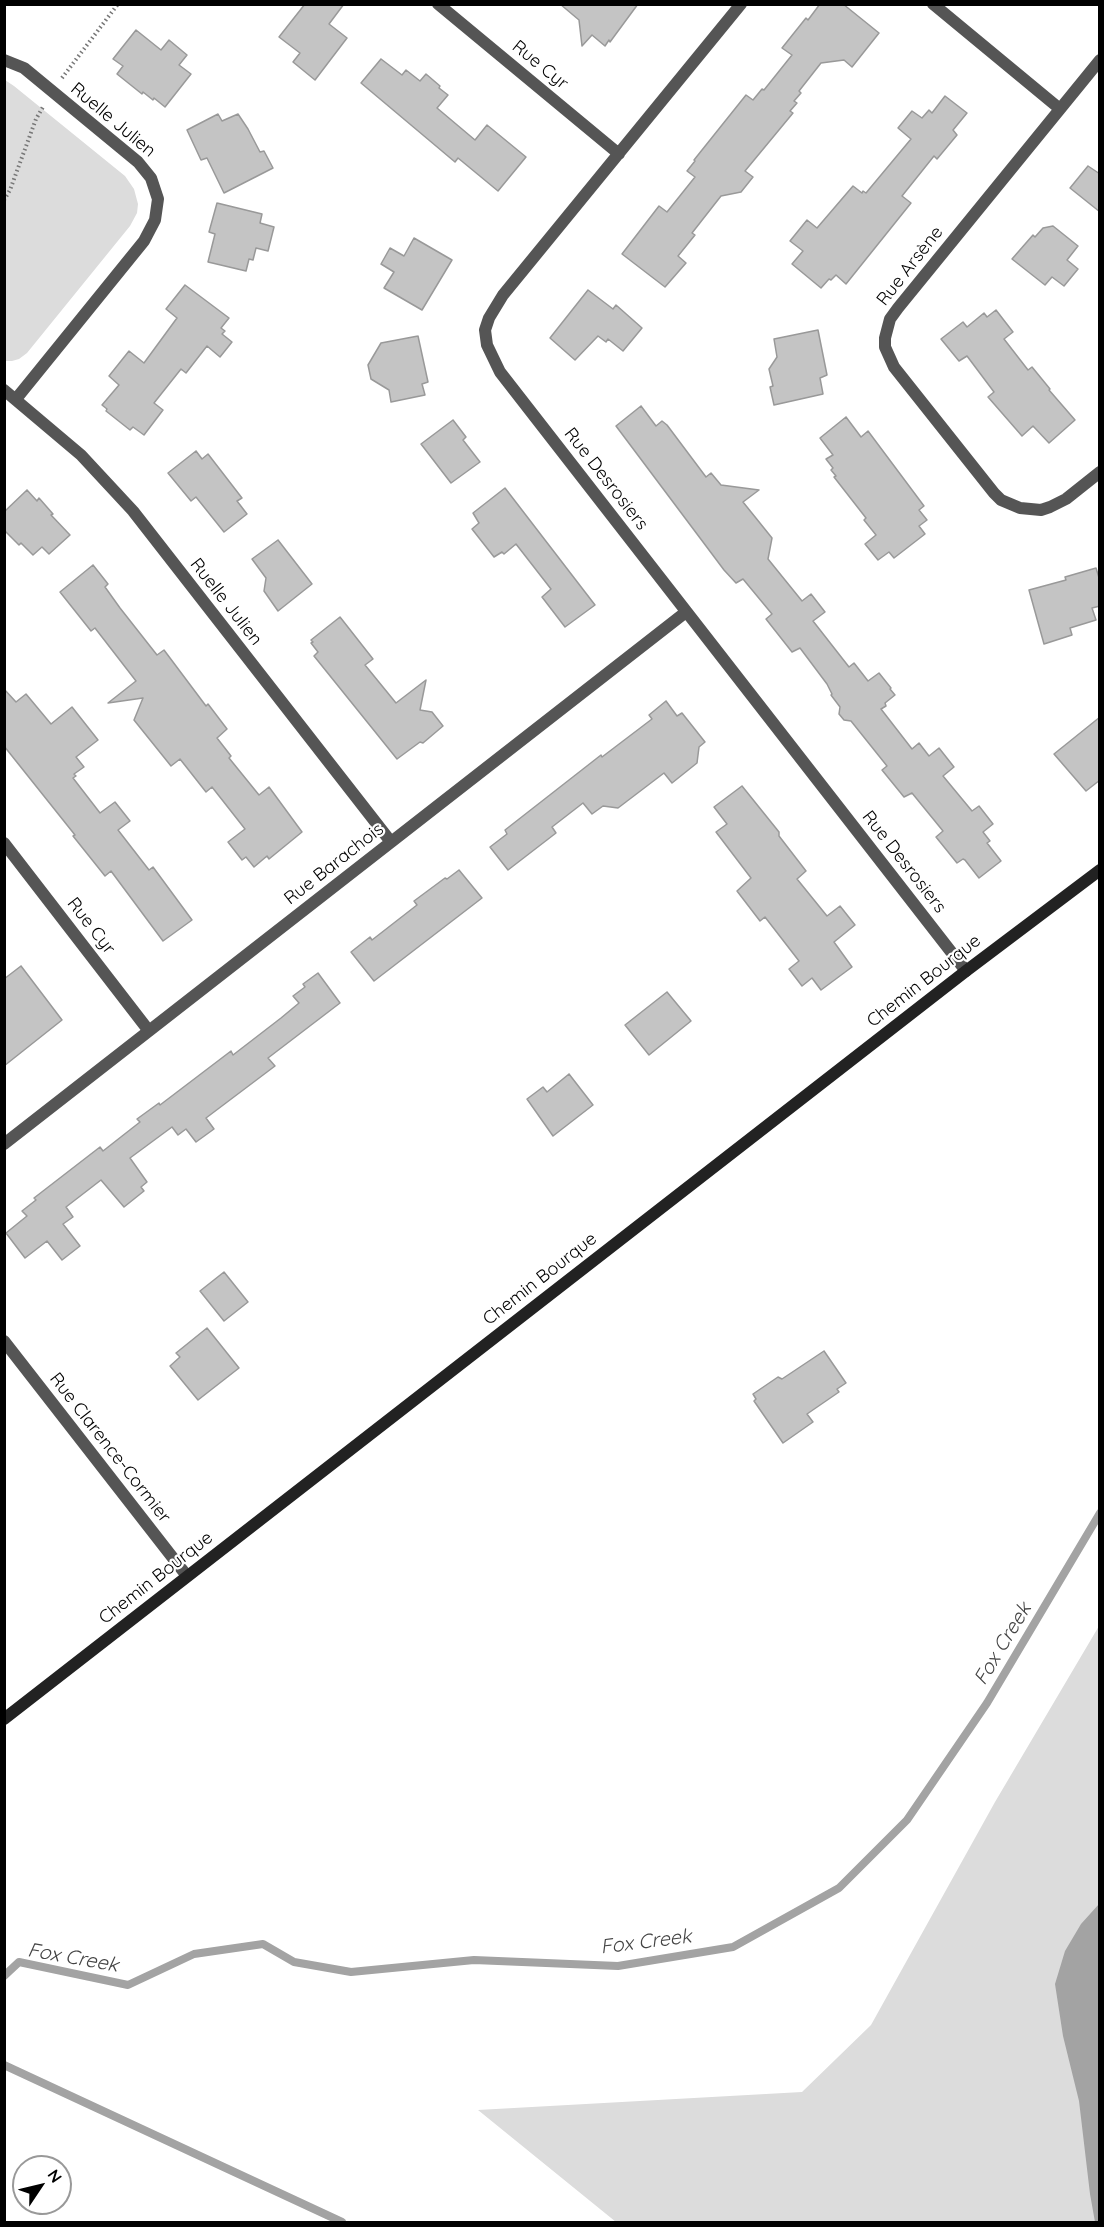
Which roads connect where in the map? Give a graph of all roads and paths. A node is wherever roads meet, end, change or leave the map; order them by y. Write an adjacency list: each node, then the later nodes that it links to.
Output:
1 (118, 4): 7 (path)
2 (438, 4): 9 (street, Rue Cyr)
3 (741, 4): 9 (street, Rue Desrosiers)
4 (933, 4): 8 (street)
5 (4, 60): 7 (street, Ruelle Julien)
6 (1100, 60): 8 (street, Rue Arsène)
7 (52, 92): 10 (path); 12 (street, Ruelle Julien)
8 (1060, 109): 13 (street, Rue Arsène)
9 (619, 154): 14 (street, Rue Desrosiers)
10 (4, 200)
11 (4, 390): 12 (street, Ruelle Julien)
12 (16, 399): 15 (street, Ruelle Julien)
13 (1100, 472)
14 (686, 612): 15 (street, Rue Barachois); 18 (street, Rue Desrosiers)
15 (391, 842): 19 (street, Rue Barachois)
16 (4, 843): 19 (street, Rue Cyr)
17 (1100, 870): 18 (street, Chemin Bourque)
18 (966, 971): 22 (street, Chemin Bourque)
19 (149, 1031): 20 (street, Rue Barachois)
20 (4, 1144)
21 (4, 1341): 22 (street, Rue Clarence-Cormier)
22 (187, 1576): 23 (street, Chemin Bourque)
23 (4, 1719)

